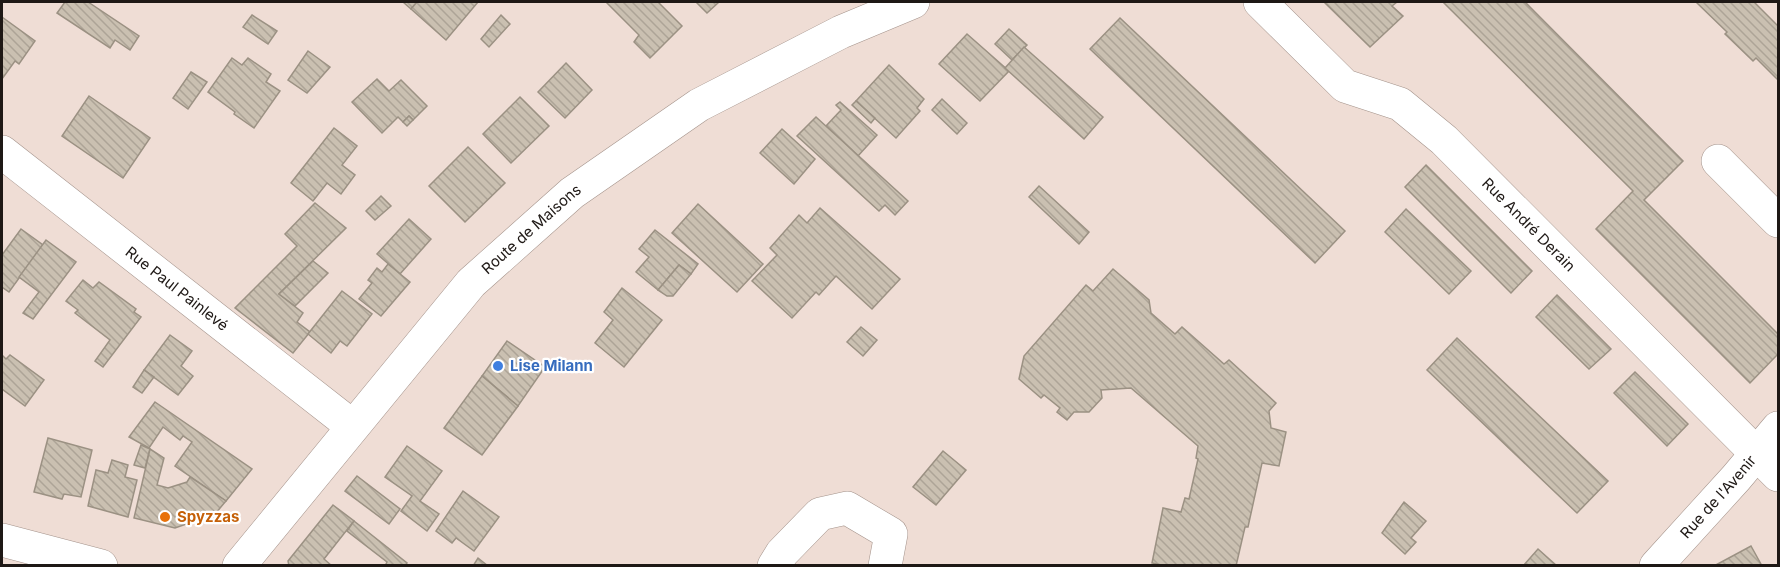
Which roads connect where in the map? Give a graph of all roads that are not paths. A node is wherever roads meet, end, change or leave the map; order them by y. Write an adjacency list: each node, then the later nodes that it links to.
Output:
1 (1260, 2): 8 (street, Rue André Derain)
2 (896, 5): 6 (street, Route de Maisons)
3 (2, 152): 6 (street, Rue Paul Painlevé)
4 (1718, 161): 5 (street)
5 (1779, 221)
6 (352, 426): 11 (street, Route de Maisons)
7 (1779, 428): 8 (street, Rue de l'Avenir)
8 (1768, 464): 14 (street, Rue de l'Avenir)
9 (2, 540): 10 (street)
10 (101, 566)
11 (239, 566)
12 (774, 566): 13 (street)
13 (885, 566)
14 (1656, 566)

